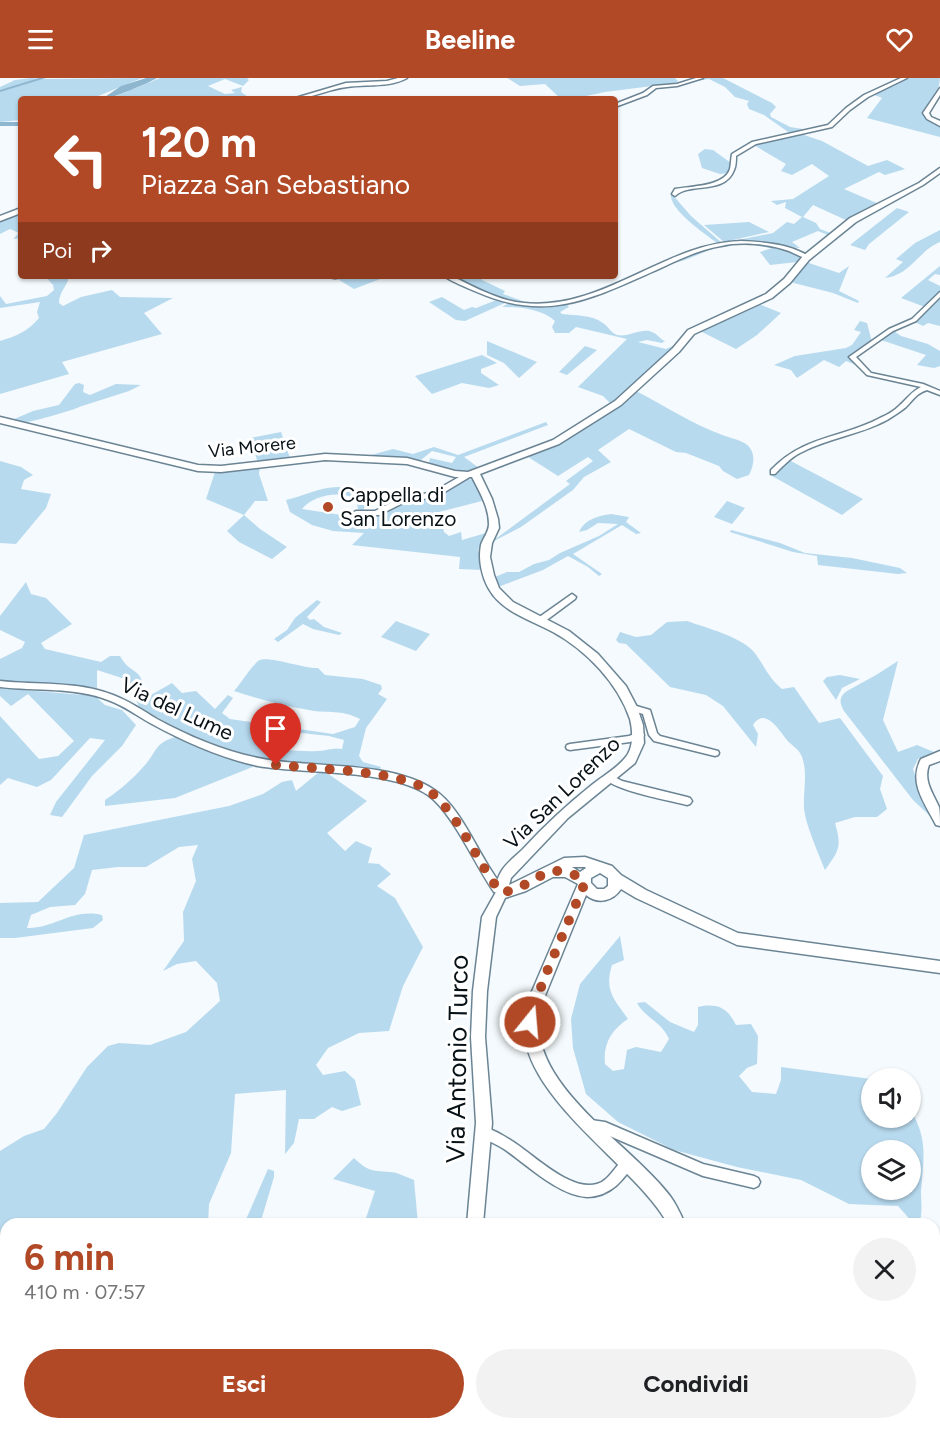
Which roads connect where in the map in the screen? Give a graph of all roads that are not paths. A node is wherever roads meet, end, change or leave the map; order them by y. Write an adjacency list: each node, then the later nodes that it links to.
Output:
1 (404, 78): 5 (street)
2 (701, 78): 6 (street)
3 (905, 78): 9 (street)
4 (940, 90): 7 (street)
5 (306, 96)
6 (618, 105)
7 (940, 124)
8 (940, 170): 12 (street)
9 (675, 194)
10 (18, 211): 11 (street)
11 (0, 219)
12 (807, 257): 13 (street); 19 (street)
13 (454, 279)
14 (940, 294): 15 (street)
15 (927, 388): 16 (street); 18 (street)
16 (940, 393)
17 (0, 420): 19 (street, Via Morere)
18 (773, 472)
19 (472, 474): 20 (street); 22 (street, Via San Lorenzo)
20 (356, 513)
21 (573, 597): 22 (street)
22 (541, 620): 24 (street, Via San Lorenzo)
23 (0, 684): 36 (street, Via del Lume)
24 (633, 708): 25 (street, Via San Lorenzo); 27 (street)
25 (640, 735): 26 (street); 29 (street, Via San Lorenzo)
26 (570, 747)
27 (715, 753)
28 (940, 756): 31 (street)
29 (609, 778): 30 (street); 36 (street, Via San Lorenzo)
30 (687, 801)
31 (940, 821)
32 (598, 868): 33 (street); 34 (street); 35 (street)
33 (550, 871): 34 (street); 36 (street)
34 (584, 883): 35 (street); 37 (street)
35 (609, 889): 37 (street); 38 (street)
36 (501, 892): 40 (street, Via Antonio Turco)
37 (570, 918): 39 (street)
38 (940, 967)
39 (591, 1126): 41 (street); 42 (street)
40 (483, 1132): 41 (street); 43 (street, Via Antonio Turco)
41 (628, 1163): 44 (street)
42 (754, 1182)
43 (476, 1218)
44 (674, 1218)

